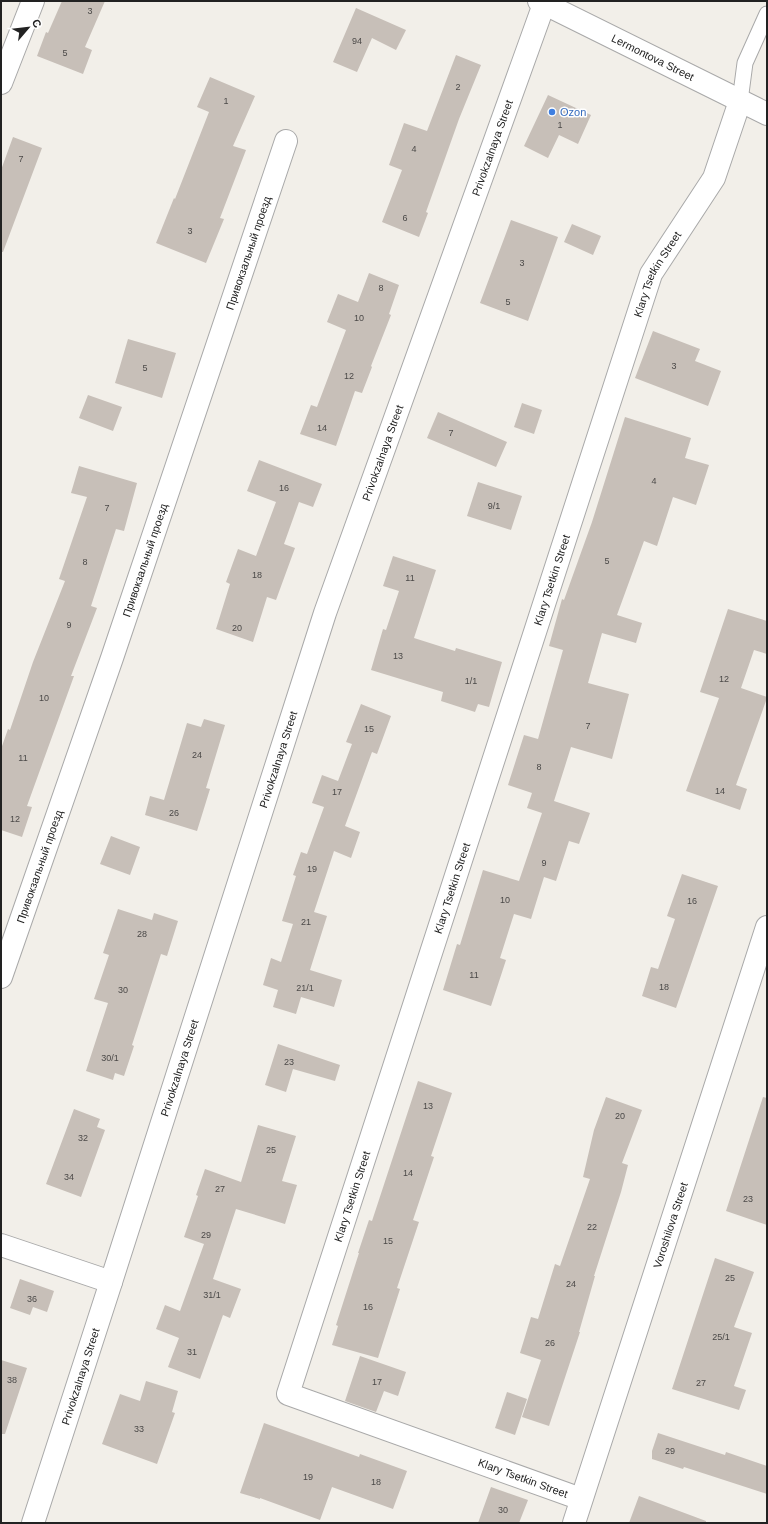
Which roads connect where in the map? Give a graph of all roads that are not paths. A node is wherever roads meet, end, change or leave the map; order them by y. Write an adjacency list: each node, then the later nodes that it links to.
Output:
1 (33, 1): 4 (street)
2 (542, 2): 5 (street, Lermontova Street); 11 (street, Privokzalnaya Street)
3 (767, 14): 5 (lane)
4 (1, 83)
5 (740, 101): 6 (street, Lermontova Street); 12 (street, Klary Tsetkin Street)
6 (767, 114)
7 (286, 141): 9 (street, Привокзальный проезд)
8 (767, 927): 12 (street, Voroshilova Street)
9 (1, 978)
10 (1, 1245): 11 (street)
11 (111, 1282): 13 (street, Privokzalnaya Street)
12 (581, 1499): 14 (street, Voroshilova Street)
13 (33, 1523)
14 (574, 1523)

